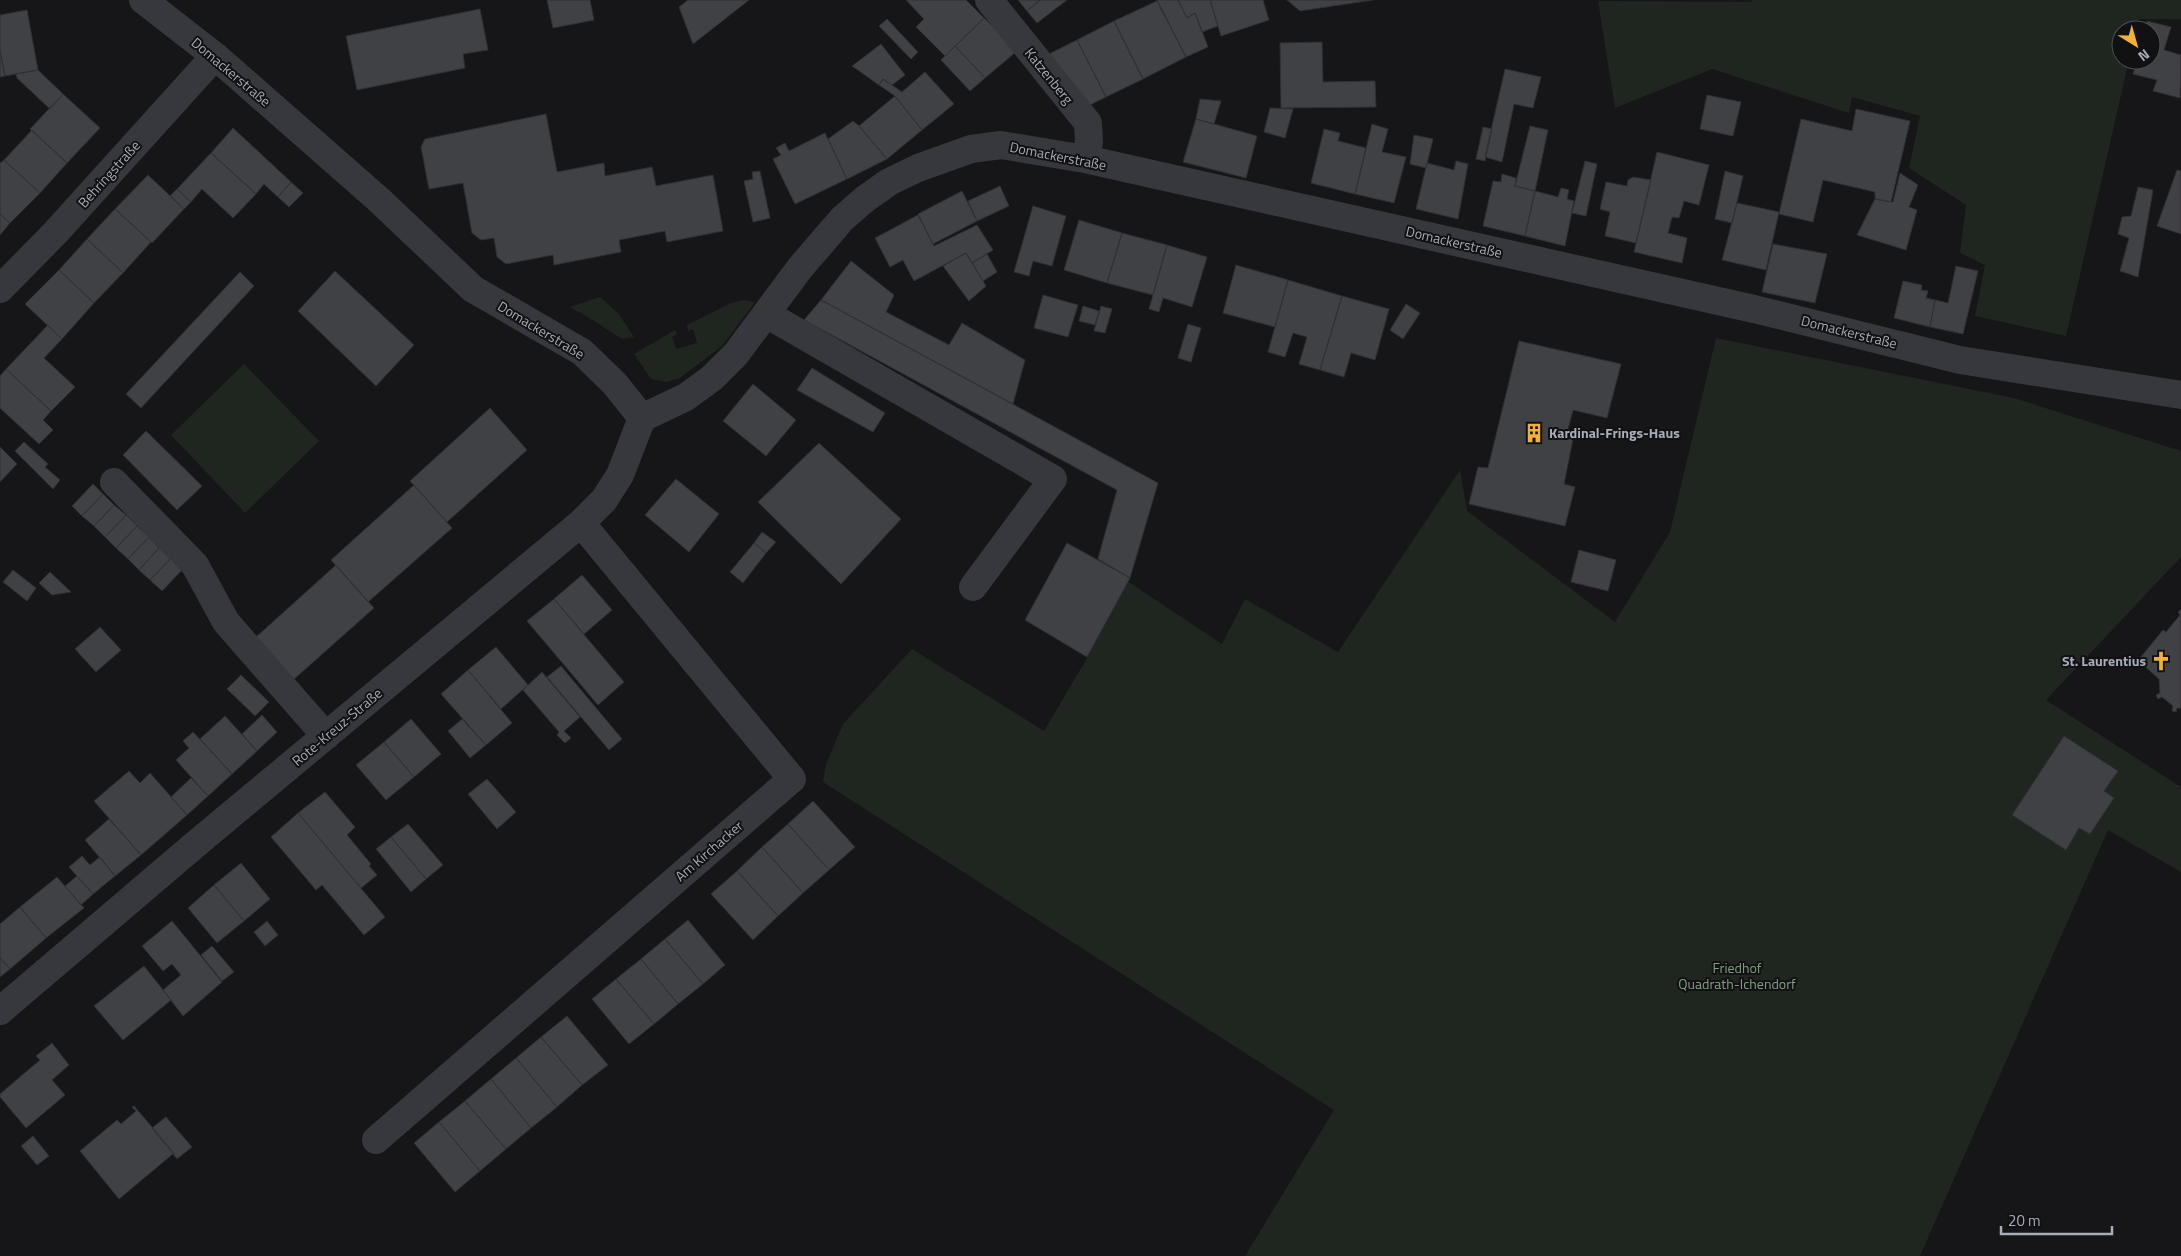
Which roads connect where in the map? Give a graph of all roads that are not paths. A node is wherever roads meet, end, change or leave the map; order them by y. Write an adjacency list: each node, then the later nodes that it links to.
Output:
1 (143, 0): 3 (street, Domackerstraße)
2 (988, 0): 4 (street, Katzenberg)
3 (216, 56): 5 (street, Behringstraße); 8 (street, Domackerstraße)
4 (1085, 160): 6 (street, Domackerstraße); 7 (street, Domackerstraße)
5 (0, 289)
6 (766, 314): 8 (street, Domackerstraße); 11 (street)
7 (2181, 395)
8 (642, 418): 10 (street, Rote-Kreuz-Straße)
9 (114, 482): 12 (street)
10 (581, 523): 12 (street, Rote-Kreuz-Straße); 14 (street, Am Kirchacker)
11 (973, 587)
12 (326, 736): 13 (street, Rote-Kreuz-Straße)
13 (0, 1012)
14 (376, 1140)

